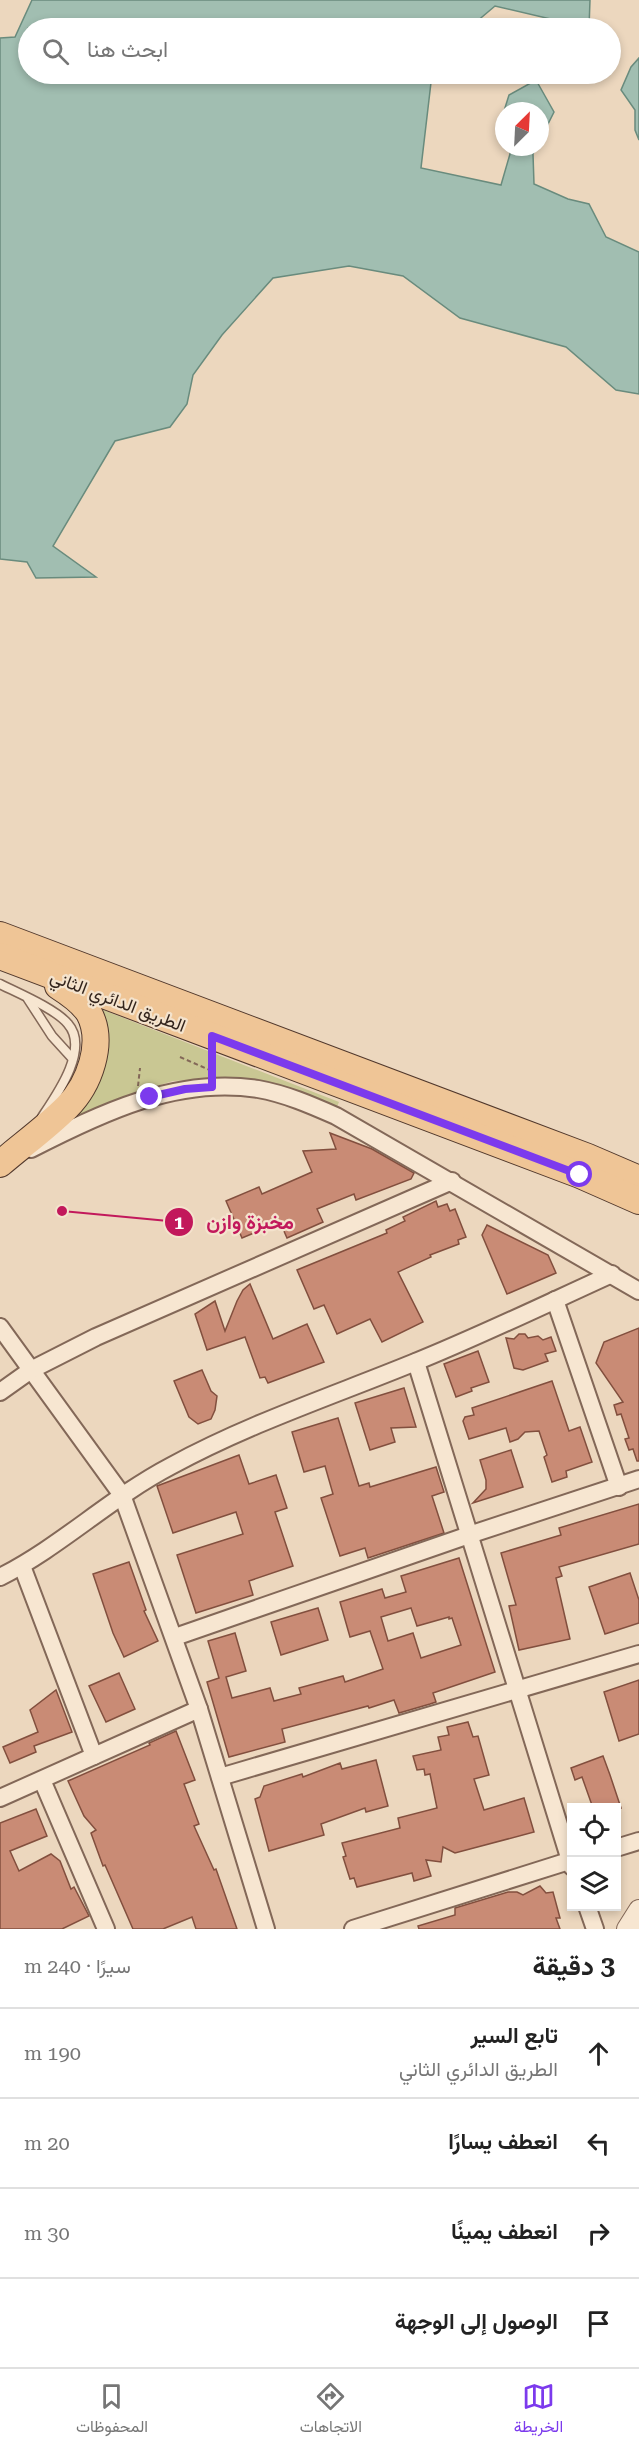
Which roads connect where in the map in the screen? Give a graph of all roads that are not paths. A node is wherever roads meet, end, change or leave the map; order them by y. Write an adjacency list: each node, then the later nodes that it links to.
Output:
1 (5, 955): 4 (main road, الطريق الدائري الثاني); 4 (main road, الطريق الدائري الثاني); 6 (main road)
2 (0, 984): 3 (lane)
3 (27, 998): 5 (lane); 5 (lane)
4 (282, 1052): 8 (main road, الطريق الدائري الثاني); 10 (main road, الطريق الدائري الثاني)
5 (72, 1058): 6 (lane)
6 (26, 1140): 7 (main road)
7 (0, 1164): 9 (street)
8 (639, 1179)
9 (452, 1181): 11 (street); 16 (street)
10 (639, 1201)
11 (612, 1274): 12 (street); 13 (street)
12 (639, 1291)
13 (555, 1300): 15 (street); 19 (street)
14 (0, 1327): 16 (street)
15 (416, 1362): 20 (street); 21 (street)
16 (31, 1370): 17 (street); 20 (street)
17 (0, 1392)
18 (639, 1479): 19 (street)
19 (619, 1487): 21 (street)
20 (122, 1495): 22 (street); 24 (street)
21 (469, 1535): 24 (street); 26 (street)
22 (22, 1566): 23 (street); 28 (street)
23 (0, 1577)
24 (175, 1637): 27 (street)
25 (639, 1654): 26 (street)
26 (517, 1689): 29 (street); 34 (street)
27 (200, 1709): 28 (street); 29 (street)
28 (94, 1756): 30 (street)
29 (220, 1777): 39 (street)
30 (42, 1780): 31 (street); 38 (street)
31 (2, 1794)
32 (639, 1841): 33 (street)
33 (621, 1846)
34 (569, 1857)
35 (567, 1864): 40 (street)
36 (639, 1910): 42 (street)
37 (589, 1911): 41 (street)
38 (106, 1929)
39 (266, 1929)
40 (354, 1929)
41 (595, 1929)
42 (627, 1929)

